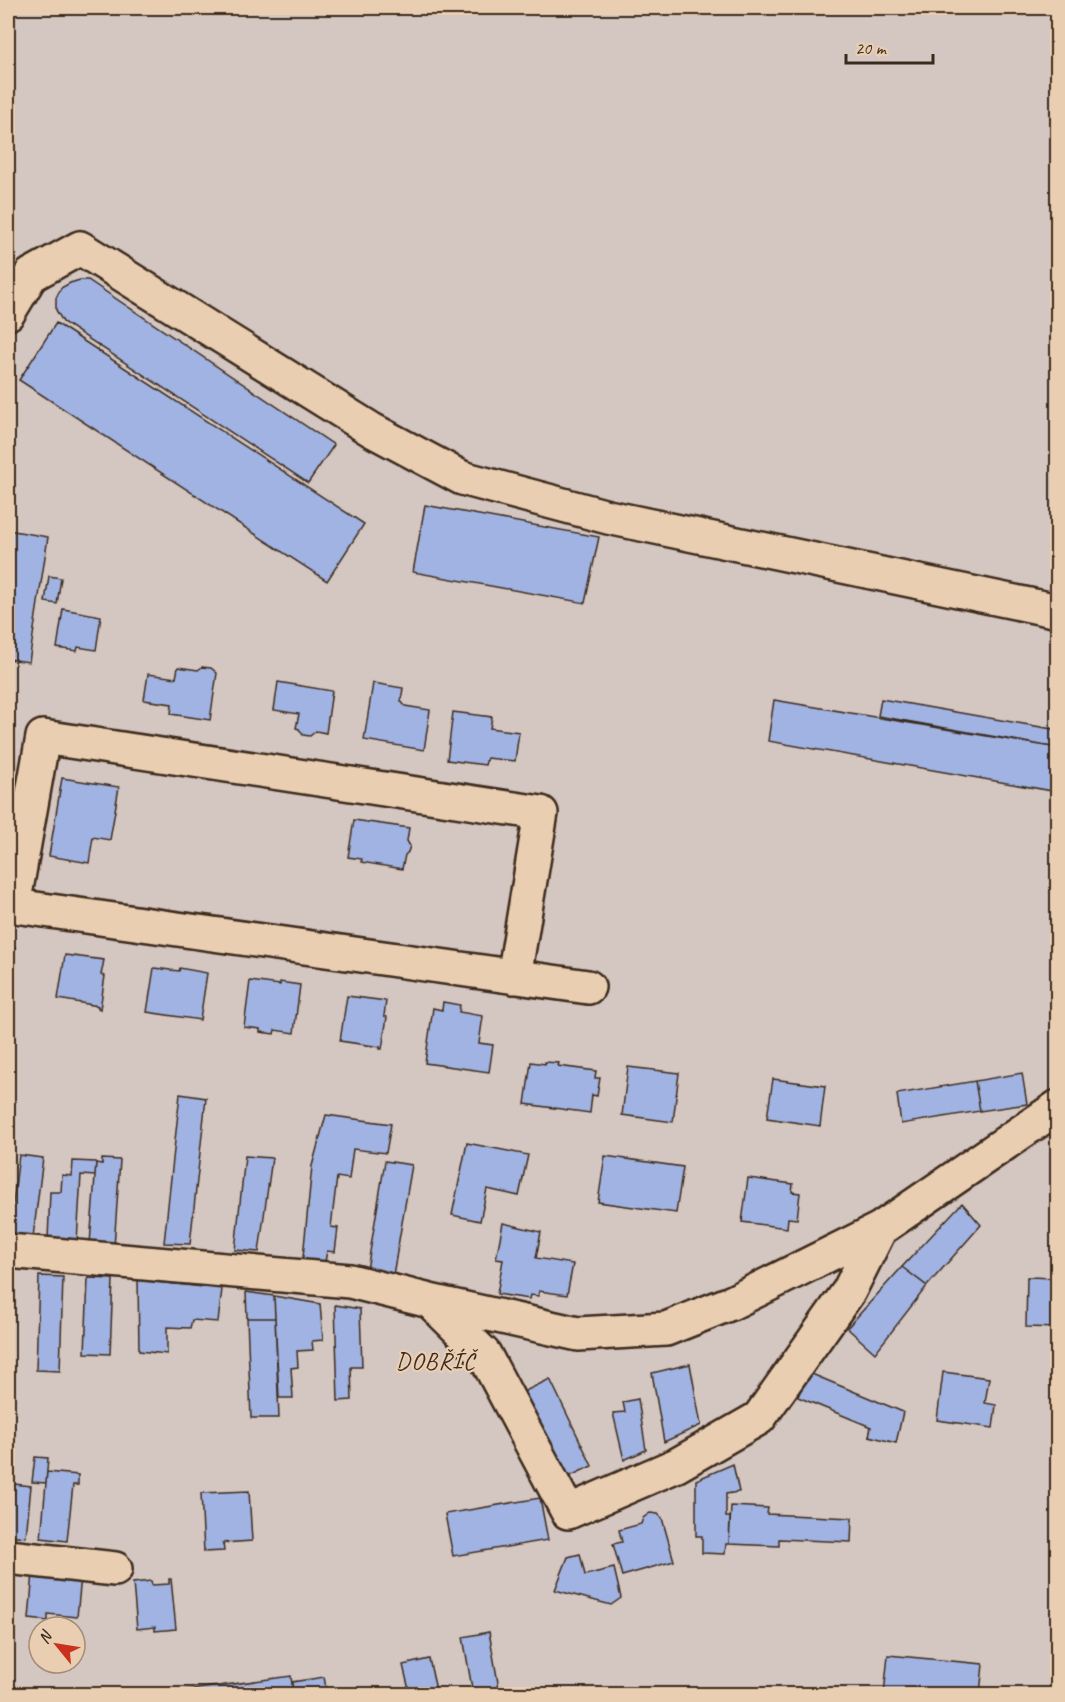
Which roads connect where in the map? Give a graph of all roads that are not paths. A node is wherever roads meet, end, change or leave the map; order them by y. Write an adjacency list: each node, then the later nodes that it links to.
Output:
1 (8, 313): 2 (street)
2 (1058, 611)
3 (10, 905): 4 (street); 4 (street)
4 (514, 977): 5 (street)
5 (588, 987)
6 (1058, 1107): 7 (street)
7 (880, 1229): 9 (street); 9 (street)
8 (8, 1251): 9 (street)
9 (430, 1301)
10 (8, 1557): 11 (street)
11 (115, 1569)

